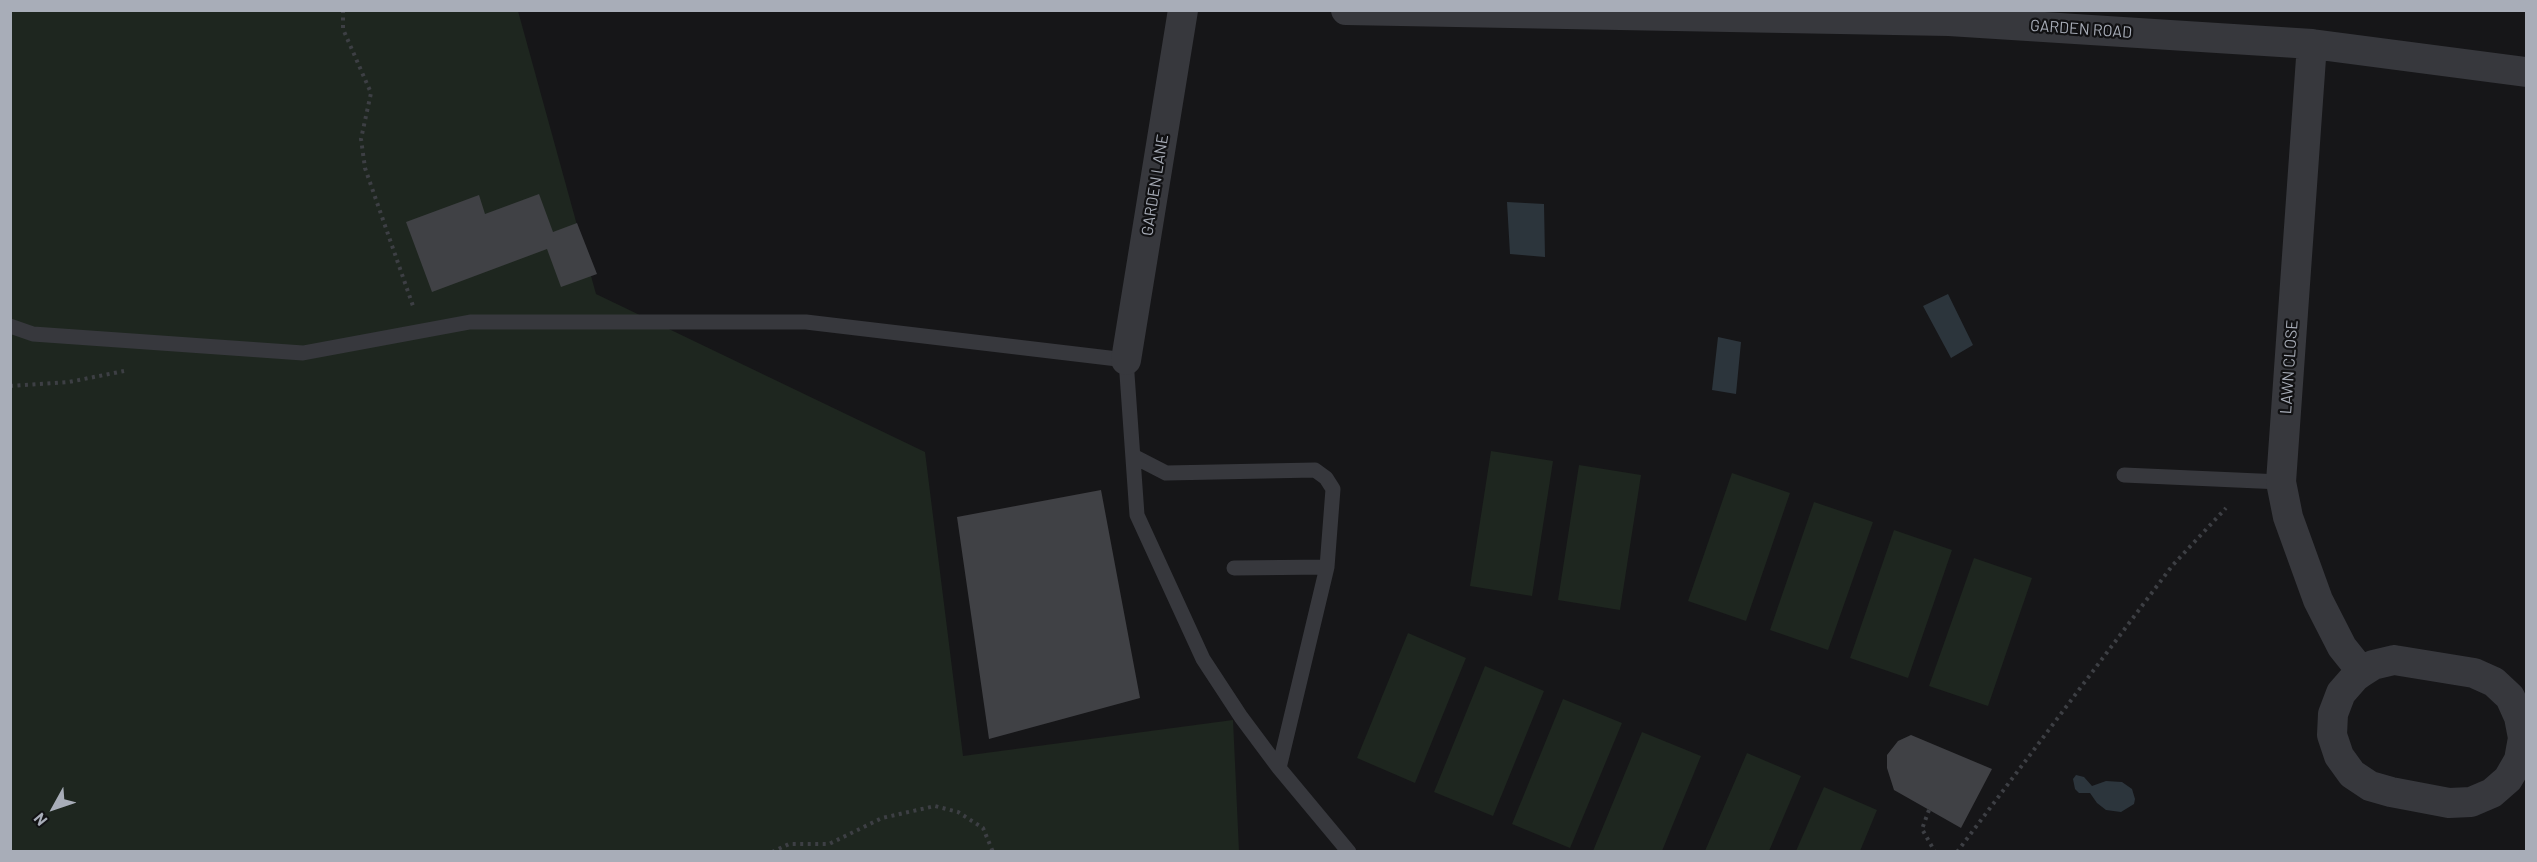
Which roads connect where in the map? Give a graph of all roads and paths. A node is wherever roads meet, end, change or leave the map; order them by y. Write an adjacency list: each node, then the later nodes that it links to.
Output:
1 (343, 10): 7 (path)
2 (1184, 10): 8 (street, GARDEN LANE)
3 (1346, 10): 4 (street, GARDEN ROAD)
4 (2312, 44): 5 (street, GARDEN ROAD); 12 (street, LAWN CLOSE)
5 (2526, 72)
6 (10, 326): 7 (lane)
7 (422, 331): 8 (lane)
8 (1126, 360): 9 (lane)
9 (1133, 456): 13 (lane); 16 (lane)
10 (2124, 476): 11 (lane)
11 (2251, 481): 12 (lane); 22 (path)
12 (2281, 482): 15 (street, LAWN CLOSE)
13 (1327, 567): 14 (lane); 16 (lane)
14 (1234, 568)
15 (2362, 672): 15 (street)
16 (1279, 768): 20 (lane)
17 (1929, 810): 21 (path)
18 (772, 852): 19 (path)
19 (993, 852)
20 (1349, 852)
21 (1935, 852)
22 (1957, 852)

